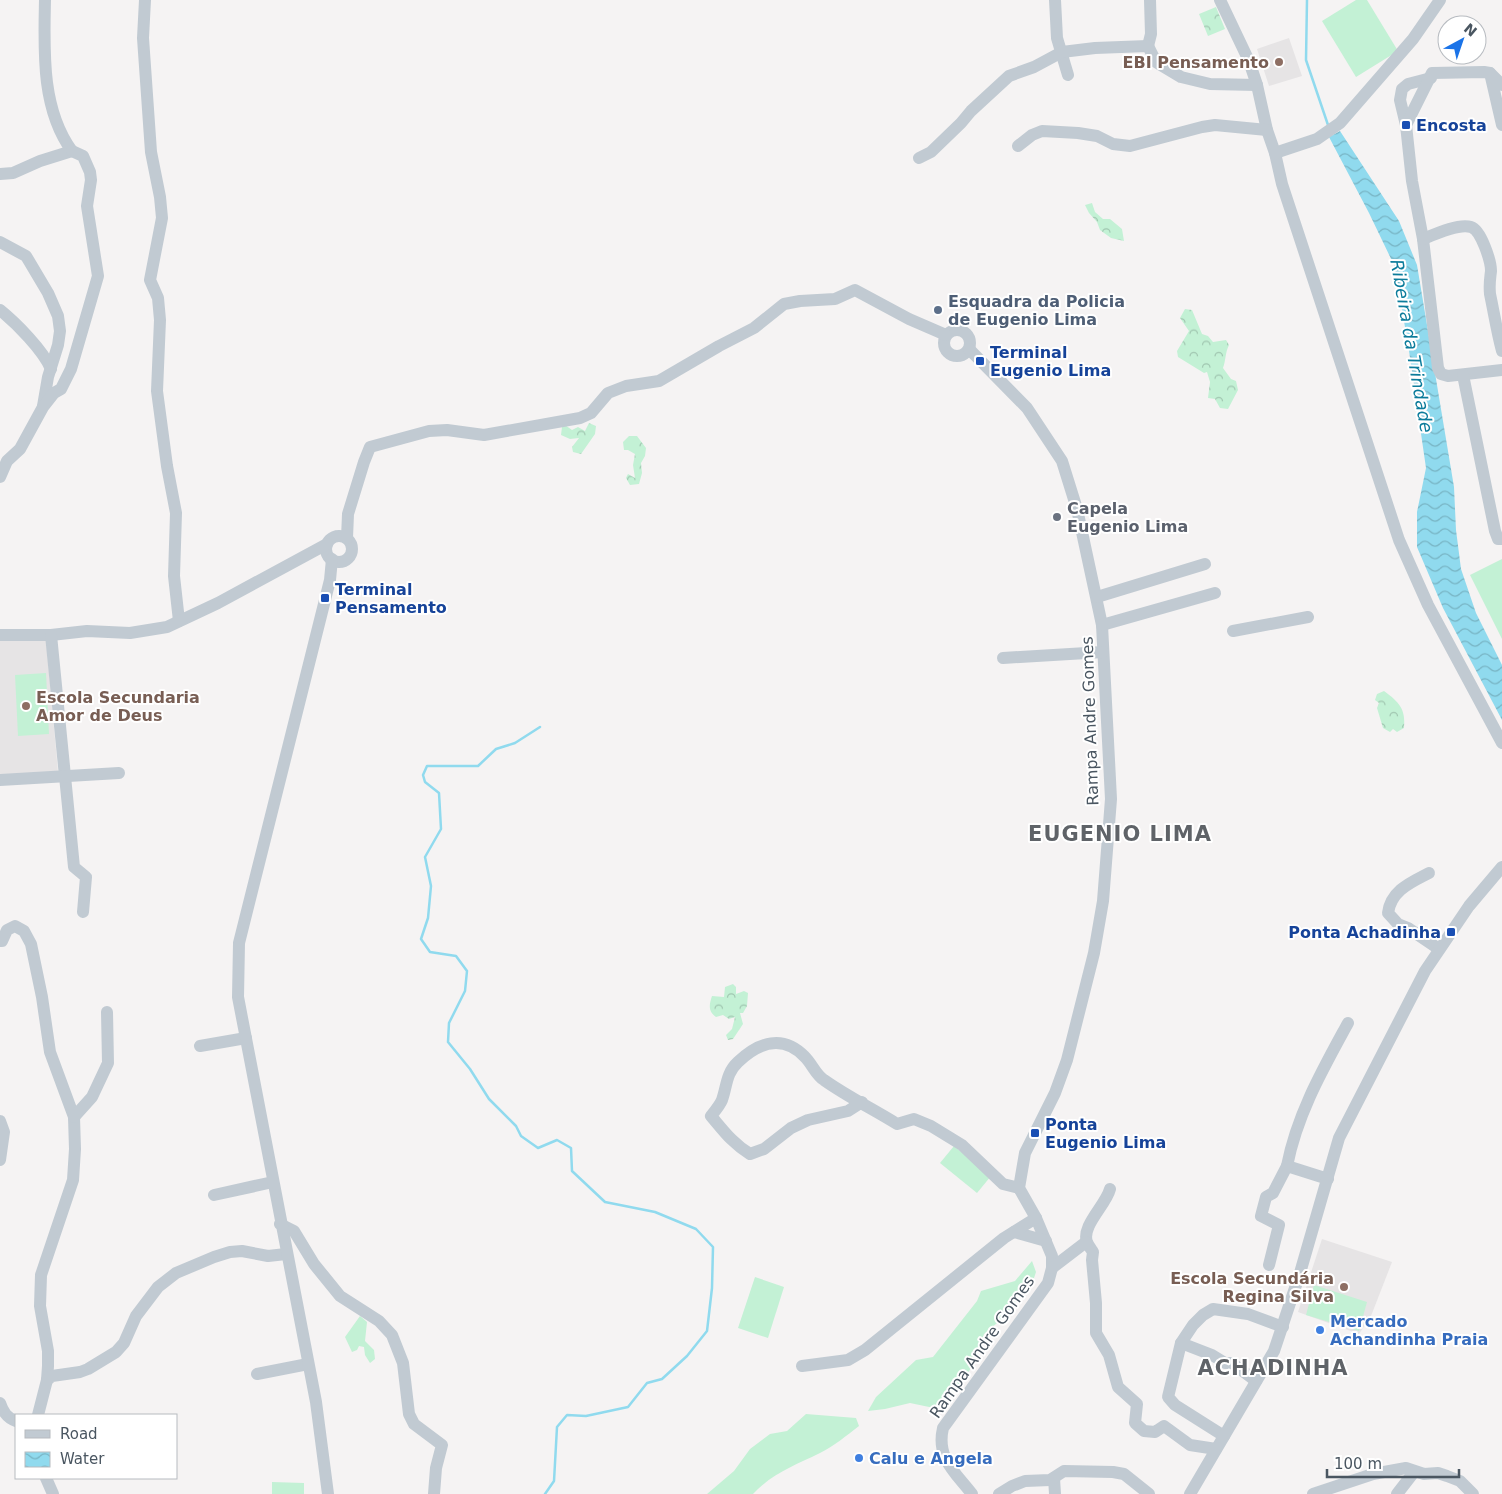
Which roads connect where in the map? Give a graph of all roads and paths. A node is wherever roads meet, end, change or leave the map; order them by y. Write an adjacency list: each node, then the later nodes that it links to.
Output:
1 (45, 0): 18 (street)
2 (145, 0): 45 (street)
3 (1055, 0): 8 (street)
4 (1150, 0): 7 (street)
5 (1220, 0): 13 (street)
6 (1440, 0): 19 (street)
7 (1148, 46): 8 (street); 13 (street)
8 (1062, 52): 10 (street); 20 (street)
9 (1490, 73): 11 (street); 12 (street); 15 (street)
10 (1068, 75)
11 (1431, 78): 14 (street); 14 (street)
12 (1502, 84)
13 (1257, 85): 16 (street)
14 (1406, 125): 22 (street)
15 (1502, 125)
16 (1267, 130): 17 (street); 19 (street)
17 (1018, 146)
18 (72, 151): 21 (street); 31 (street)
19 (1275, 153): 52 (street)
20 (919, 158)
21 (0, 174)
22 (1423, 239): 27 (street); 30 (street)
23 (0, 242): 28 (street)
24 (0, 310): 28 (street)
25 (946, 335): 26 (street); 26 (street); 33 (street)
26 (969, 349): 43 (street, Rampa Andre Gomes)
27 (1502, 351)
28 (51, 369): 31 (street)
29 (1502, 370): 30 (street)
30 (1463, 375): 35 (street)
31 (43, 407): 32 (street)
32 (0, 477)
33 (348, 514): 34 (street); 36 (street)
34 (347, 538): 36 (street); 38 (street)
35 (1502, 539)
36 (330, 541): 37 (street); 39 (street)
37 (331, 558): 38 (street); 39 (street); 41 (street)
38 (348, 558): 41 (street)
39 (296, 562): 45 (street)
40 (1205, 564): 43 (street)
41 (330, 580): 63 (street)
42 (1215, 593): 46 (street)
43 (1097, 597): 46 (street, Rampa Andre Gomes)
44 (1308, 617): 47 (street)
45 (179, 621): 48 (street)
46 (1102, 625): 50 (street, Rampa Andre Gomes)
47 (1233, 631)
48 (51, 634): 49 (street); 54 (street)
49 (0, 635)
50 (1103, 652): 51 (street); 72 (street, Rampa Andre Gomes)
51 (1004, 658)
52 (1502, 743)
53 (119, 773): 54 (street)
54 (65, 776): 55 (street); 58 (street)
55 (0, 780)
56 (1502, 867): 60 (street)
57 (1430, 873): 60 (street)
58 (83, 912)
59 (0, 941): 66 (street)
60 (1439, 949): 70 (street)
61 (107, 1012): 66 (street)
62 (1348, 1023): 69 (street)
63 (246, 1038): 64 (street); 71 (street)
64 (200, 1046)
65 (862, 1102): 65 (street); 72 (street)
66 (74, 1117): 88 (street)
67 (0, 1120): 68 (street)
68 (0, 1160)
69 (1287, 1166): 70 (street); 81 (street)
70 (1328, 1178): 83 (street)
71 (273, 1182): 74 (street); 76 (street)
72 (1019, 1188): 75 (street, Rampa Andre Gomes)
73 (1110, 1189): 79 (street)
74 (214, 1194)
75 (1036, 1218): 77 (street); 78 (street, Rampa Andre Gomes)
76 (280, 1224): 80 (street); 102 (street)
77 (1014, 1232): 78 (street); 86 (street)
78 (1046, 1241): 82 (street, Rampa Andre Gomes)
79 (1086, 1242): 82 (street); 94 (street)
80 (286, 1254): 85 (street); 88 (street)
81 (1269, 1265)
82 (1052, 1268): 103 (street, Rampa Andre Gomes)
83 (1283, 1327): 84 (street); 89 (street)
84 (1181, 1342): 89 (street); 93 (street)
85 (308, 1364): 87 (street); 101 (street)
86 (802, 1366)
87 (257, 1374)
88 (47, 1380): 91 (street)
89 (1256, 1381): 93 (street)
90 (0, 1403): 92 (street)
91 (38, 1414)
92 (15, 1421)
93 (1224, 1436): 94 (street)
94 (1216, 1449): 99 (street)
95 (1414, 1472): 98 (street); 109 (street); 110 (street)
96 (1054, 1478): 104 (street); 105 (street); 106 (street)
97 (46, 1479): 100 (street)
98 (1352, 1482): 107 (street); 108 (street)
99 (1190, 1492)
100 (53, 1494)
101 (328, 1494)
102 (434, 1494)
103 (972, 1494)
104 (999, 1494)
105 (1056, 1494)
106 (1149, 1494)
107 (1313, 1494)
108 (1342, 1494)
109 (1397, 1494)
110 (1473, 1494)

